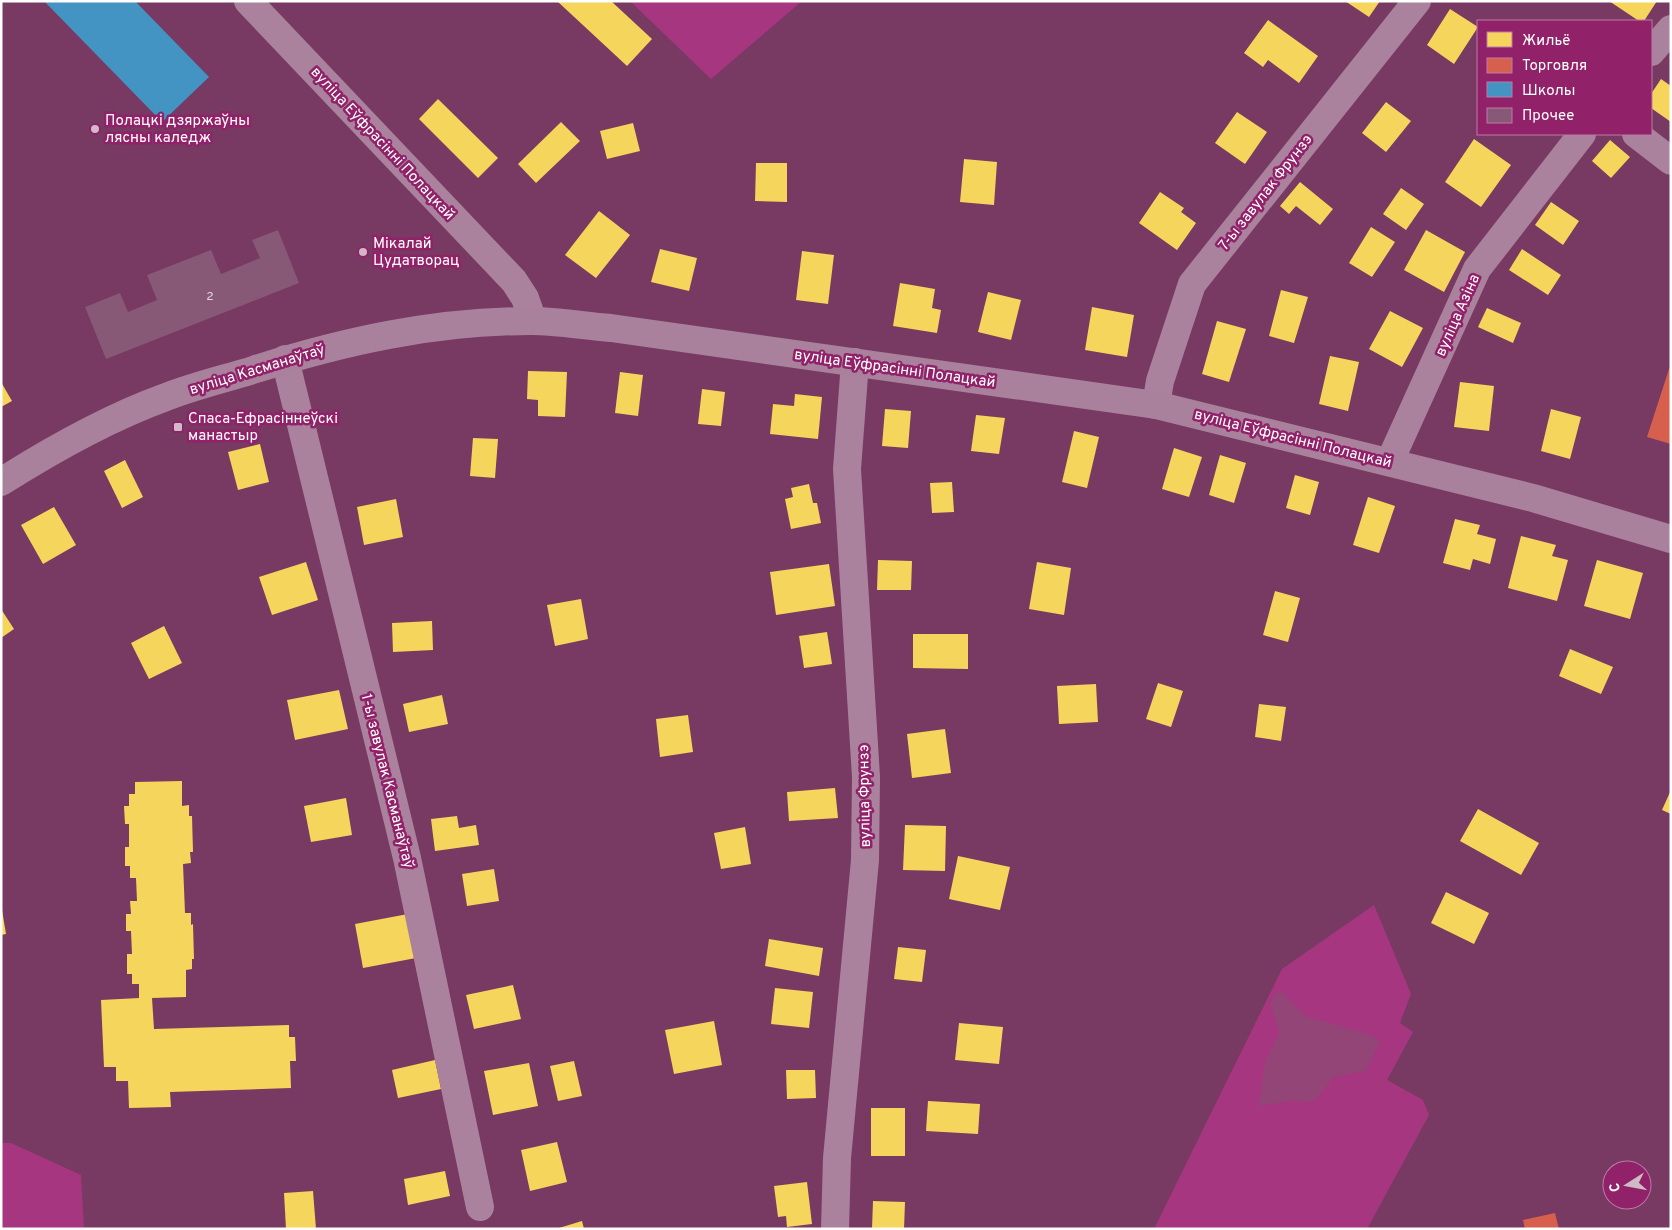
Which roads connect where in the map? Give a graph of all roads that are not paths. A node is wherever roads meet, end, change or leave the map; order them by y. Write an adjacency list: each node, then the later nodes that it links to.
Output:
1 (248, 1): 8 (street, вуліца Еўфрасінні Полацкай)
2 (1417, 1): 11 (street, 7-ы завулак Фрунзэ)
3 (1671, 29): 4 (street)
4 (1652, 51)
5 (1581, 135): 12 (street, вуліца Азіна)
6 (1637, 135): 7 (street)
7 (1671, 161)
8 (533, 321): 9 (main road, вуліца Касманаўтаў); 10 (main road, вуліца Еўфрасінні Полацкай)
9 (285, 358): 13 (main road, вуліца Касманаўтаў); 15 (street, 1-ы завулак Касманаўтаў)
10 (855, 362): 11 (main road, вуліца Еўфрасінні Полацкай); 16 (street, вуліца Фрунзэ)
11 (1156, 405): 12 (main road, вуліца Еўфрасінні Полацкай)
12 (1390, 461): 14 (main road, вуліца Еўфрасінні Полацкай)
13 (1, 482)
14 (1671, 539)
15 (480, 1207)
16 (835, 1229)

